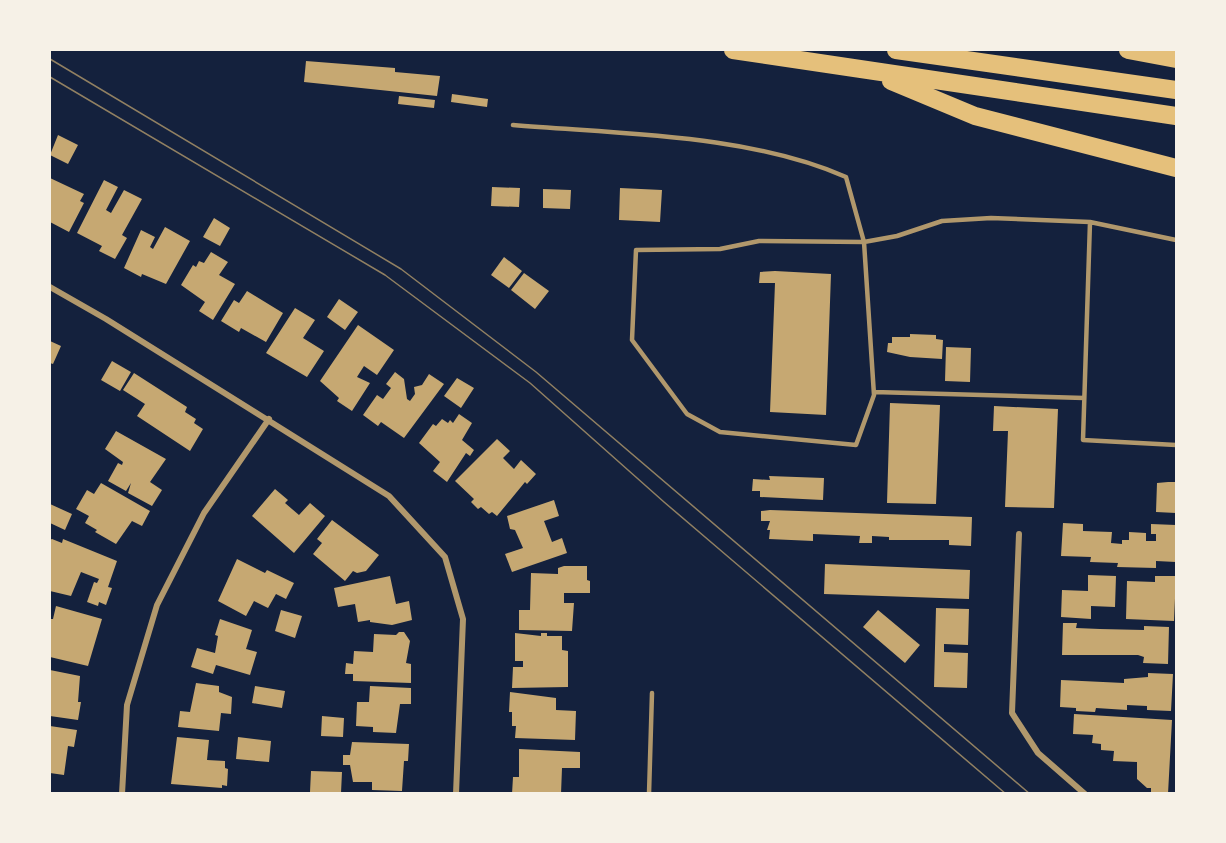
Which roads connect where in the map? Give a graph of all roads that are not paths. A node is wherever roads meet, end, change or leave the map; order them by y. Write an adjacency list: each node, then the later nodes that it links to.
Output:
1 (733, 50): 5 (highway)
2 (896, 50): 6 (highway)
3 (1128, 50): 4 (highway)
4 (1176, 58)
5 (865, 70): 7 (highway); 9 (highway)
6 (1176, 90)
7 (1176, 116)
8 (513, 125): 12 (lane)
9 (1176, 168)
10 (1090, 222): 11 (lane); 12 (lane); 15 (lane)
11 (1176, 240)
12 (864, 242): 14 (lane); 14 (lane)
13 (50, 287): 16 (street)
14 (874, 392): 15 (lane)
15 (1084, 398): 17 (lane)
16 (269, 419): 20 (street); 21 (street)
17 (1176, 444)
18 (1019, 534): 23 (street)
19 (652, 693): 22 (lane)
20 (122, 794)
21 (456, 794)
22 (649, 794)
23 (1085, 794)

